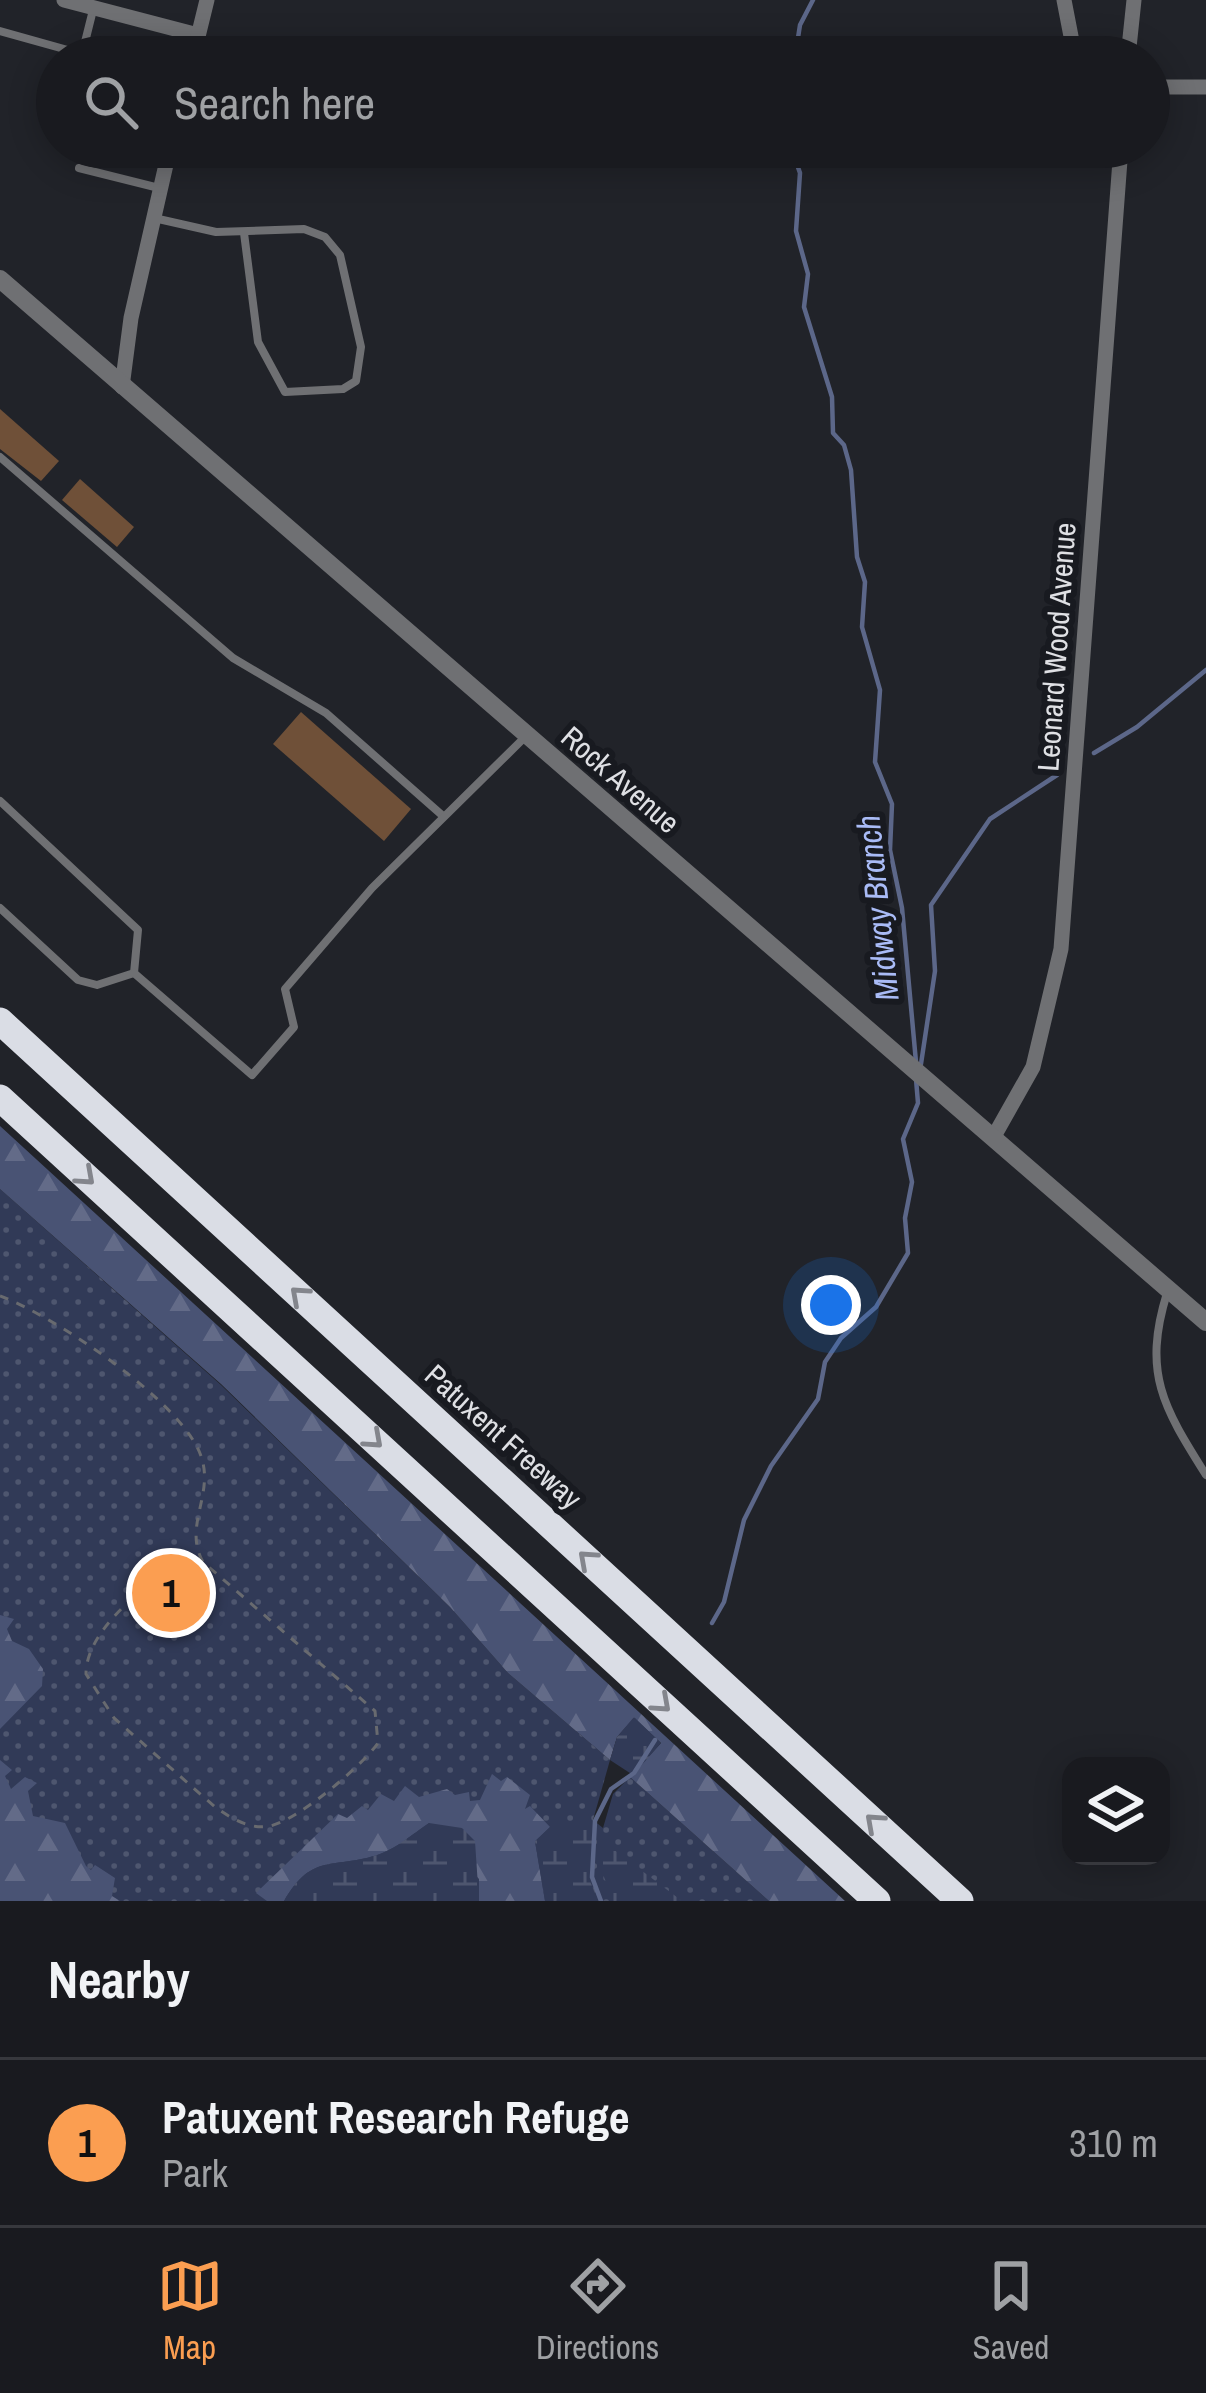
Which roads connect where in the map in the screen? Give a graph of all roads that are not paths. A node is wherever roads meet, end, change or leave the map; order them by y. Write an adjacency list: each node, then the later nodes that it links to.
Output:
1 (64, 0): 5 (street)
2 (207, 0): 7 (street)
3 (1064, 0): 9 (street)
4 (1134, 0): 10 (street)
5 (94, 8): 7 (street); 8 (lane)
6 (0, 31): 11 (lane)
7 (198, 35)
8 (87, 36)
9 (1071, 36)
10 (1130, 36)
11 (36, 41)
12 (1206, 86): 13 (street)
13 (1170, 87)
14 (79, 168): 17 (lane)
15 (165, 168): 17 (street)
16 (1119, 168): 30 (street, Leonard Wood Avenue)
17 (160, 188): 18 (street)
18 (153, 218): 19 (lane); 21 (street)
19 (244, 233): 19 (lane)
20 (0, 278): 21 (street, Rock Avenue)
21 (122, 387): 23 (street, Rock Avenue)
22 (0, 457): 25 (lane)
23 (524, 737): 25 (lane); 30 (street, Rock Avenue)
24 (0, 801): 27 (lane)
25 (443, 816): 27 (lane)
26 (0, 908): 27 (lane)
27 (134, 973)
28 (0, 1021): 35 (highway, Patuxent Freeway, one-way to 28)
29 (0, 1098): 34 (highway, one-way to 34)
30 (993, 1138): 31 (street, Rock Avenue)
31 (1168, 1289): 32 (street, Rock Avenue); 33 (lane)
32 (1206, 1322)
33 (1206, 1475)
34 (877, 1901)
35 (961, 1901)

